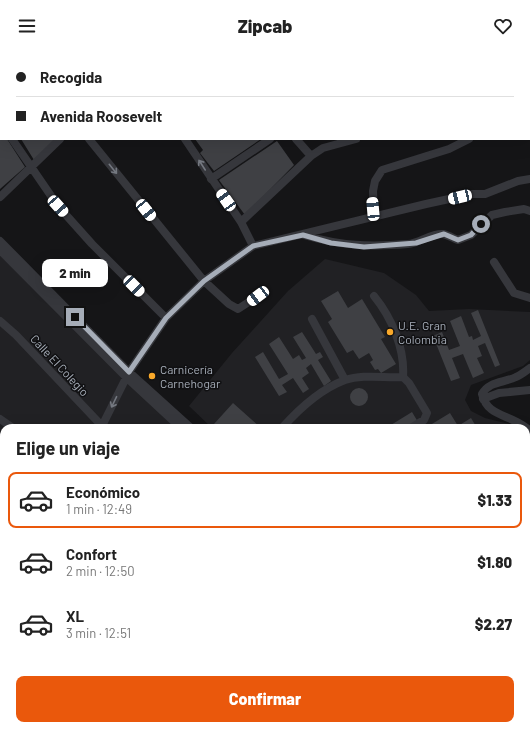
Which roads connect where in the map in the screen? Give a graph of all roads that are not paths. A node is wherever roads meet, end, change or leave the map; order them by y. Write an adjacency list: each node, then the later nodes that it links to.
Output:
1 (13, 140): 10 (street)
2 (59, 140): 10 (street)
3 (90, 140): 23 (street, one-way to 23)
4 (186, 140): 11 (street, one-way to 4)
5 (269, 140): 11 (street)
6 (297, 140): 9 (street)
7 (352, 140): 9 (street)
8 (467, 140): 15 (street)
9 (311, 156): 16 (street)
10 (30, 167): 13 (street); 27 (street)
11 (211, 179): 16 (street)
12 (530, 179): 15 (street)
13 (0, 197)
14 (530, 211): 17 (street)
15 (374, 217): 17 (street)
16 (242, 222): 19 (street)
17 (303, 235): 19 (street)
18 (0, 241): 22 (street)
19 (253, 246): 23 (street)
20 (0, 250): 22 (street)
21 (494, 262): 26 (street)
22 (30, 276): 31 (street)
23 (204, 281): 24 (street); 27 (street)
24 (258, 296)
25 (374, 296): 32 (street)
26 (530, 298)
27 (166, 318): 31 (street)
28 (312, 319): 33 (street)
29 (0, 321): 36 (street, Calle El Colegio)
30 (530, 368): 35 (street)
31 (127, 374): 37 (street, one-way to 37); 38 (street); 39 (street)
32 (403, 377): 33 (street); 41 (street)
33 (345, 380): 40 (street)
34 (530, 390): 35 (street)
35 (483, 399): 42 (street)
36 (99, 424)
37 (103, 424)
38 (177, 424)
39 (186, 424)
40 (286, 424)
41 (418, 424)
42 (520, 424)

